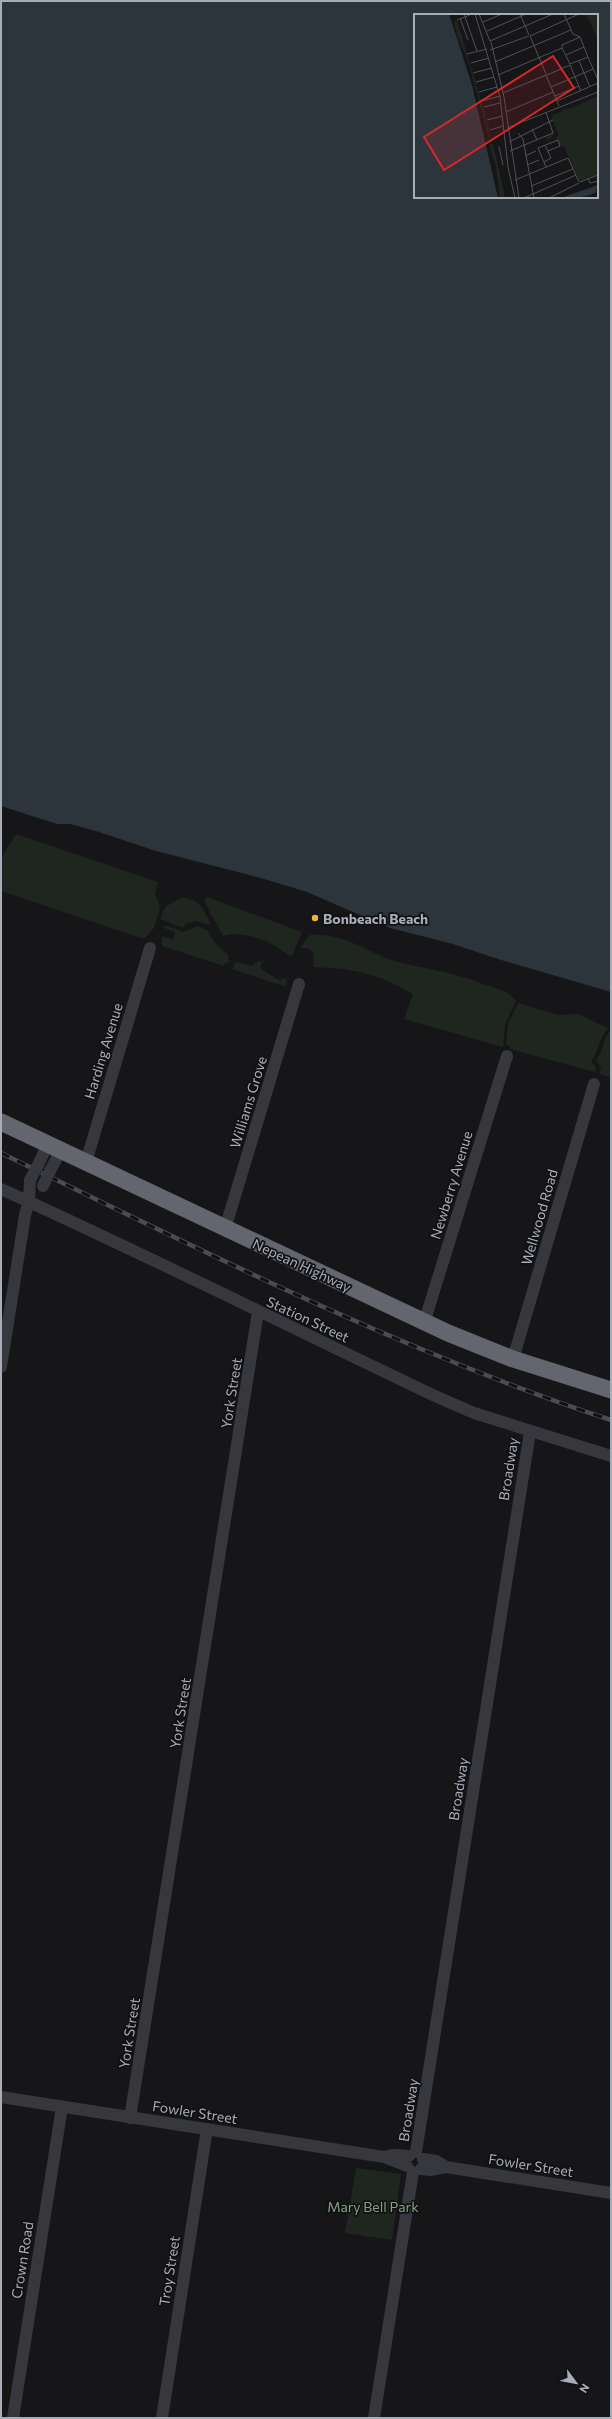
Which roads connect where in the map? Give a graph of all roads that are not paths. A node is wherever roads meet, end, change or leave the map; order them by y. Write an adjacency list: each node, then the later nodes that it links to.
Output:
1 (150, 948): 7 (street, Harding Avenue)
2 (300, 984): 10 (street, Williams Grove)
3 (507, 1056): 12 (street, Newberry Avenue)
4 (594, 1084): 13 (street, Wellwood Road)
5 (1, 1122): 6 (highway, Nepean Highway)
6 (54, 1147): 7 (highway, Nepean Highway); 9 (street, bridge); 9 (street, bridge)
7 (86, 1162): 10 (highway, Nepean Highway)
8 (1, 1188): 9 (street, Station Street)
9 (29, 1201): 11 (street, Station Street); 14 (street)
10 (225, 1229): 12 (highway, Nepean Highway)
11 (258, 1312): 16 (street, Station Street); 20 (street, York Street)
12 (424, 1323): 13 (highway, Nepean Highway)
13 (513, 1359): 15 (highway, Nepean Highway)
14 (1, 1367)
15 (611, 1390)
16 (530, 1432): 17 (street, Station Street); 22 (street, Broadway)
17 (611, 1456)
18 (1, 2097): 19 (street, Fowler Street)
19 (62, 2107): 20 (street, Fowler Street); 24 (street, Crown Road)
20 (130, 2118): 21 (street, Fowler Street)
21 (207, 2130): 22 (street, Fowler Street); 25 (street, Troy Street)
22 (415, 2162): 23 (street, Fowler Street); 26 (street, Broadway)
23 (611, 2193)
24 (13, 2418)
25 (162, 2418)
26 (374, 2418)

